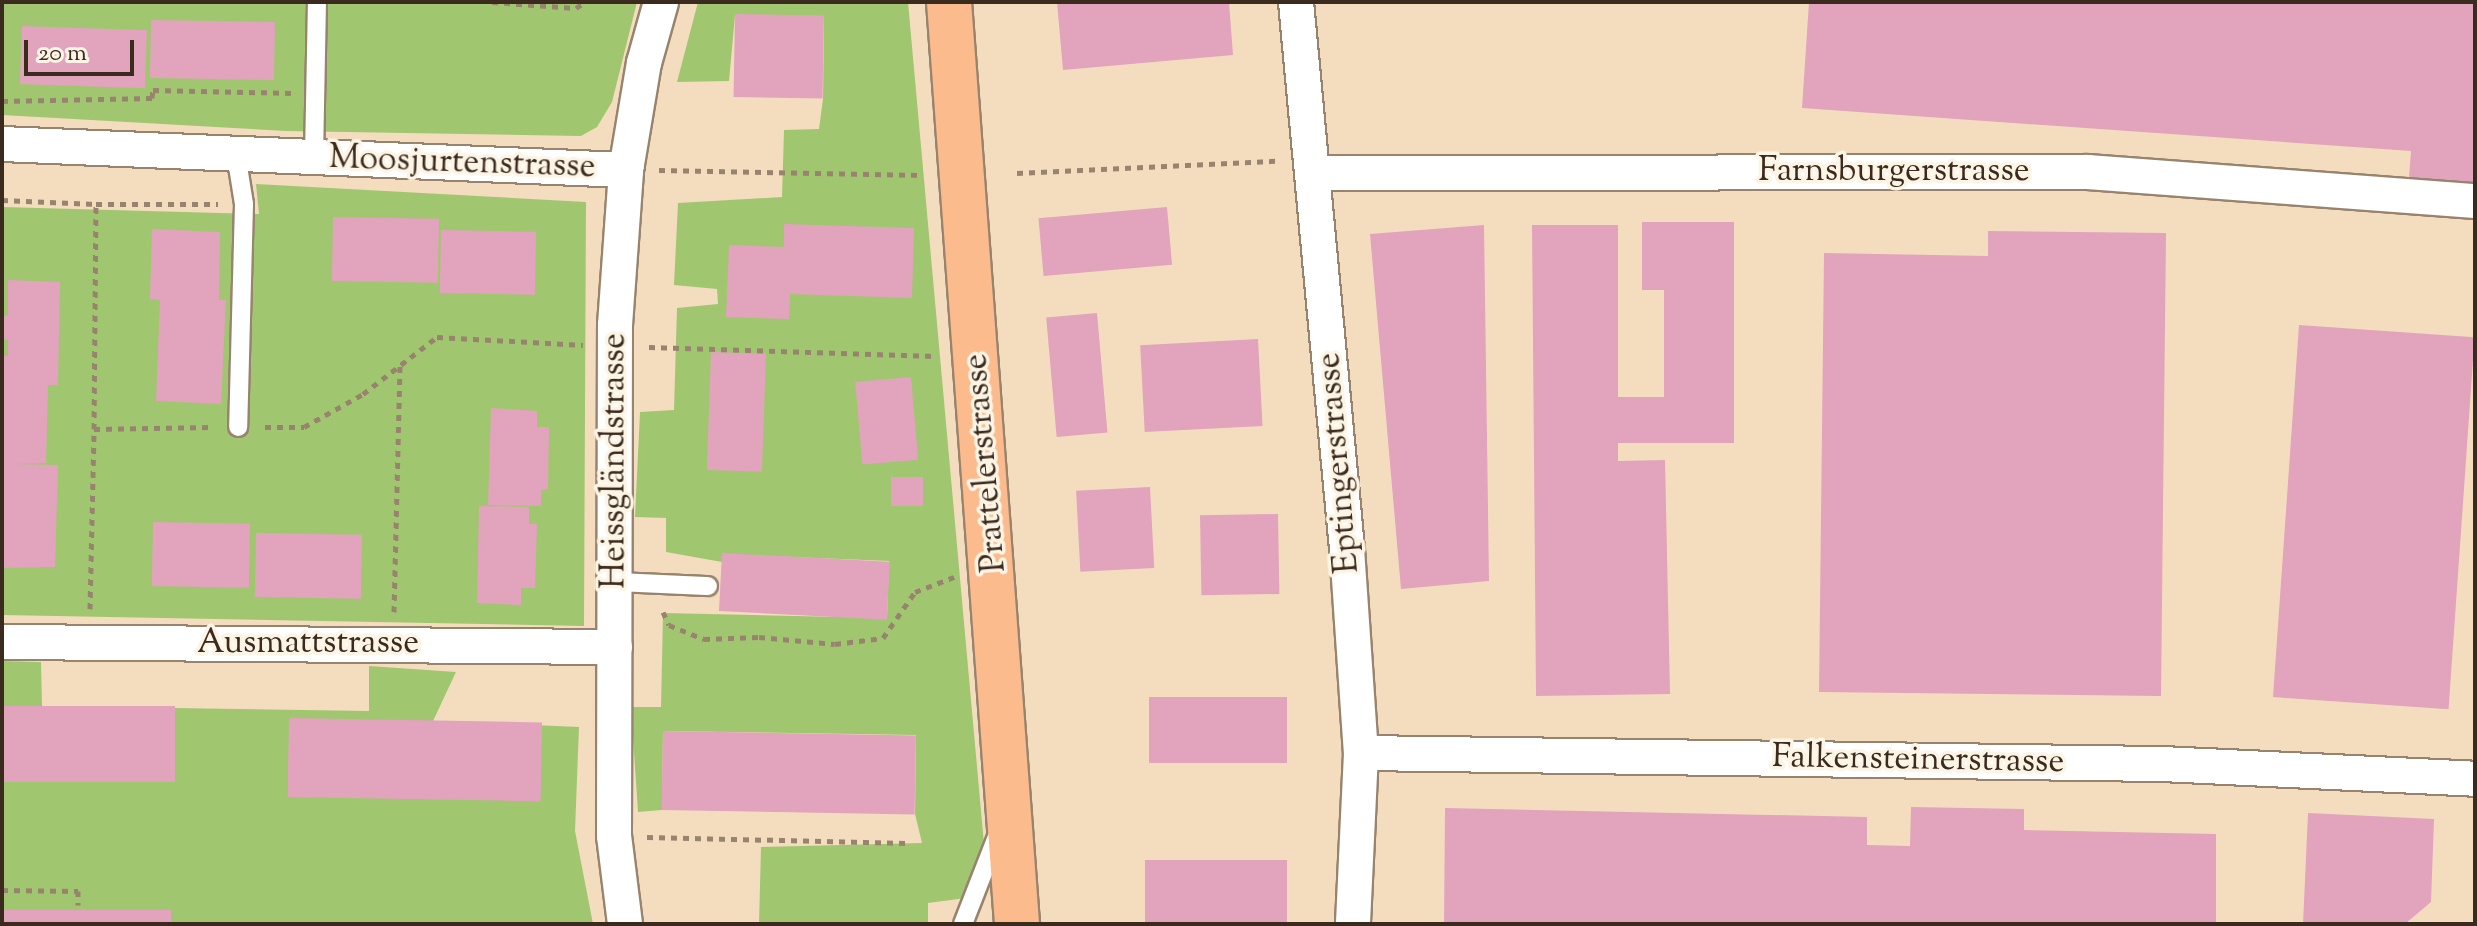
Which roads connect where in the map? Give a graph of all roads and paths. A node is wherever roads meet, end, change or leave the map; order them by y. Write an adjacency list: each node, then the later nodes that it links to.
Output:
1 (317, 2): 7 (lane)
2 (492, 2): 3 (path)
3 (585, 2)
4 (661, 2): 13 (street, Heissgländstrasse)
5 (949, 2): 21 (main road, Prattelerstrasse)
6 (1296, 2): 12 (street, Eptingerstrasse)
7 (316, 94): 8 (path); 11 (lane)
8 (2, 101)
9 (2, 144): 10 (street, Moosjurtenstrasse)
10 (236, 154): 11 (street, Moosjurtenstrasse); 19 (lane)
11 (314, 157): 13 (street, Moosjurtenstrasse)
12 (1312, 166): 14 (path); 17 (street, Farnsburgerstrasse); 33 (street, Eptingerstrasse)
13 (626, 170): 15 (path, Moosjurtenstrasse); 20 (street, Heissgländstrasse)
14 (1017, 173)
15 (923, 175)
16 (2, 200): 18 (path)
17 (2475, 201)
18 (96, 204): 19 (path); 24 (path)
19 (244, 204): 23 (lane)
20 (615, 346): 21 (path); 22 (path); 26 (street, Heissgländstrasse)
21 (977, 357): 25 (main road, Prattelerstrasse)
22 (400, 366): 23 (path); 31 (path)
23 (238, 427): 24 (path)
24 (94, 429): 30 (path)
25 (995, 574): 27 (path); 35 (main road, Prattelerstrasse)
26 (615, 582): 27 (lane); 32 (street, Heissgländstrasse)
27 (653, 583): 28 (lane)
28 (708, 586)
29 (2, 642): 30 (street, Ausmattstrasse)
30 (89, 642): 31 (street, Ausmattstrasse)
31 (394, 645): 32 (street, Ausmattstrasse)
32 (615, 647): 36 (street, Heissgländstrasse)
33 (1361, 753): 34 (street, Falkensteinerstrasse); 43 (street, Eptingerstrasse)
34 (2475, 779)
35 (1012, 798): 41 (lane); 42 (main road, Prattelerstrasse)
36 (614, 836): 37 (path); 40 (street, Heissgländstrasse)
37 (906, 843)
38 (2, 890): 39 (path)
39 (78, 905)
40 (625, 924)
41 (963, 924)
42 (1017, 924)
43 (1353, 924)

